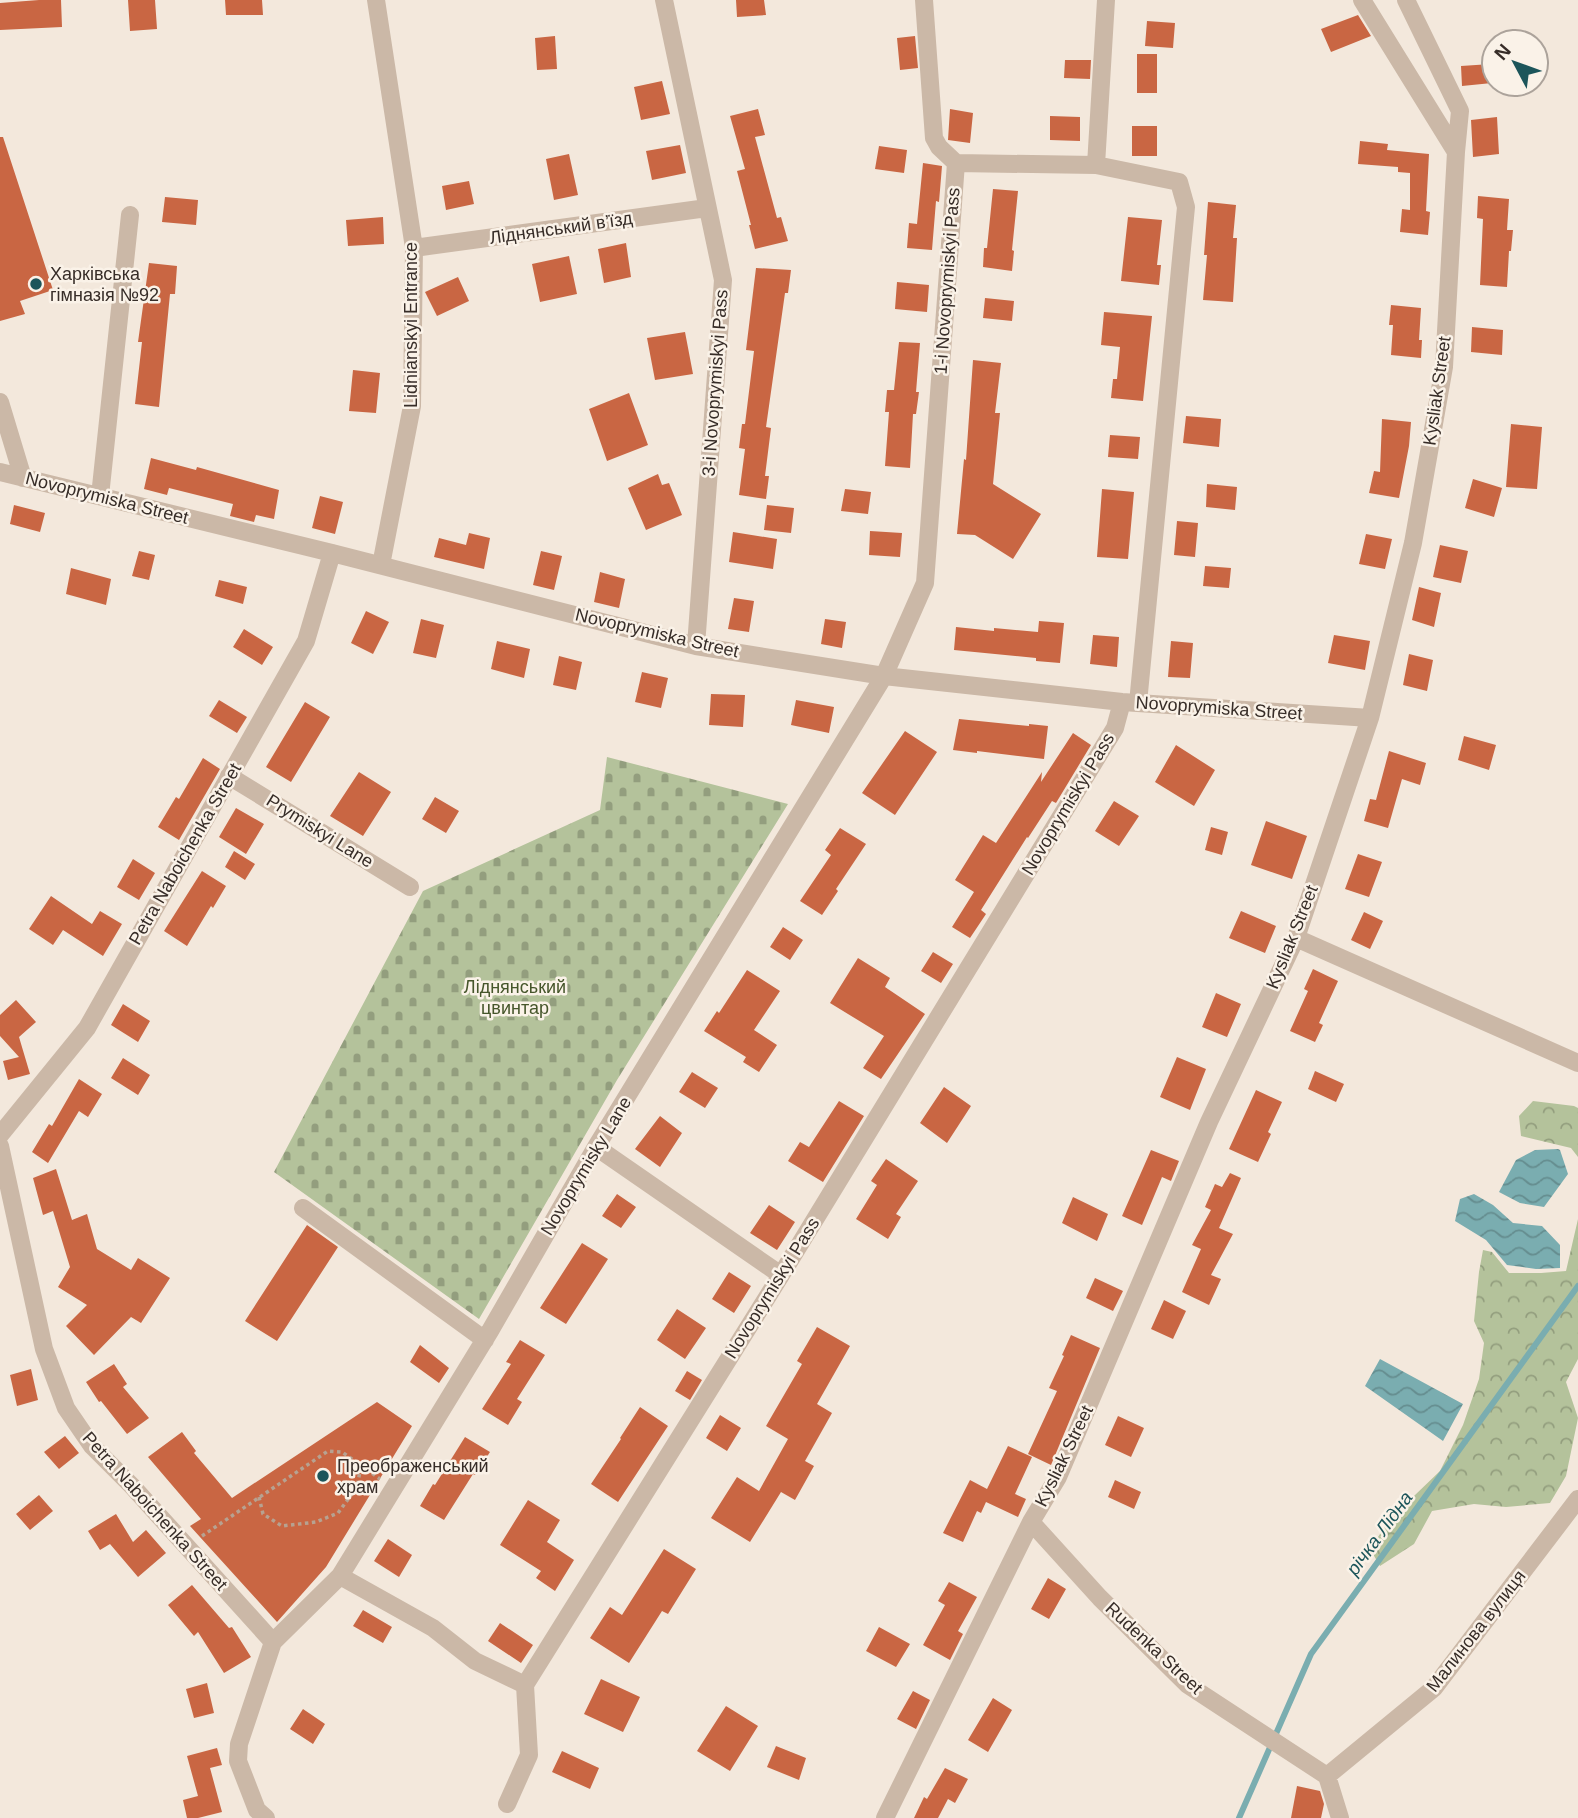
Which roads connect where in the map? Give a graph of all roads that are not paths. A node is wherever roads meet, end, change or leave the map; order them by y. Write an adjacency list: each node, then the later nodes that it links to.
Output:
1 (376, 0): 12 (street, Lidnianskyi Entrance)
2 (664, 0): 10 (street, 3-i Novoprymiskyi Pass)
3 (924, 0): 8 (street)
4 (1106, 0): 9 (street)
5 (1362, 0): 7 (street)
6 (1406, 0): 7 (street, Kysliak Street)
7 (1456, 152): 22 (street, Kysliak Street)
8 (956, 163): 9 (street, 1-i Novoprymiskyi Pass); 20 (street, 1-i Novoprymiskyi Pass)
9 (1096, 165): 21 (street, 1-i Novoprymiskyi Pass)
10 (708, 208): 12 (street, Ліднянський в’їзд); 19 (street, 3-i Novoprymiskyi Pass)
11 (130, 215): 16 (street)
12 (414, 248): 18 (street, Lidnianskyi Entrance)
13 (0, 402): 15 (street)
14 (0, 472): 15 (street, Novoprymiska Street)
15 (23, 478): 16 (street, Novoprymiska Street)
16 (100, 496): 17 (street, Novoprymiska Street)
17 (331, 553): 18 (street, Novoprymiska Street); 23 (street, Petra Naboichenka Street)
18 (381, 565): 19 (street, Novoprymiska Street)
19 (696, 646): 20 (street, Novoprymiska Street)
20 (884, 676): 21 (street, Novoprymiska Street); 29 (street, Novoprymisky Lane)
21 (1130, 703): 22 (street, Novoprymiska Street); 31 (street, Novoprymiskyi Pass)
22 (1370, 718): 25 (street, Kysliak Street)
23 (229, 776): 24 (street, Prymiskyi Lane); 27 (street, Petra Naboichenka Street)
24 (410, 887)
25 (1296, 938): 26 (street); 34 (street, Kysliak Street)
26 (1578, 1063)
27 (0, 1135)
28 (0, 1146): 36 (street, Petra Naboichenka Street)
29 (596, 1147): 31 (street); 32 (street, Novoprymisky Lane)
30 (303, 1208): 32 (street)
31 (781, 1275): 37 (street, Novoprymiskyi Pass)
32 (485, 1340): 35 (street, Novoprymisky Lane)
33 (1578, 1499): 38 (street, Малинова вулиця)
34 (1031, 1522): 38 (street, Rudenka Street); 41 (street, Kysliak Street)
35 (340, 1576): 36 (street, Novoprymisky Lane); 37 (street)
36 (273, 1642): 40 (street)
37 (525, 1685): 39 (street)
38 (1327, 1776): 42 (street)
39 (507, 1804)
40 (266, 1818)
41 (885, 1818)
42 (1340, 1818)

